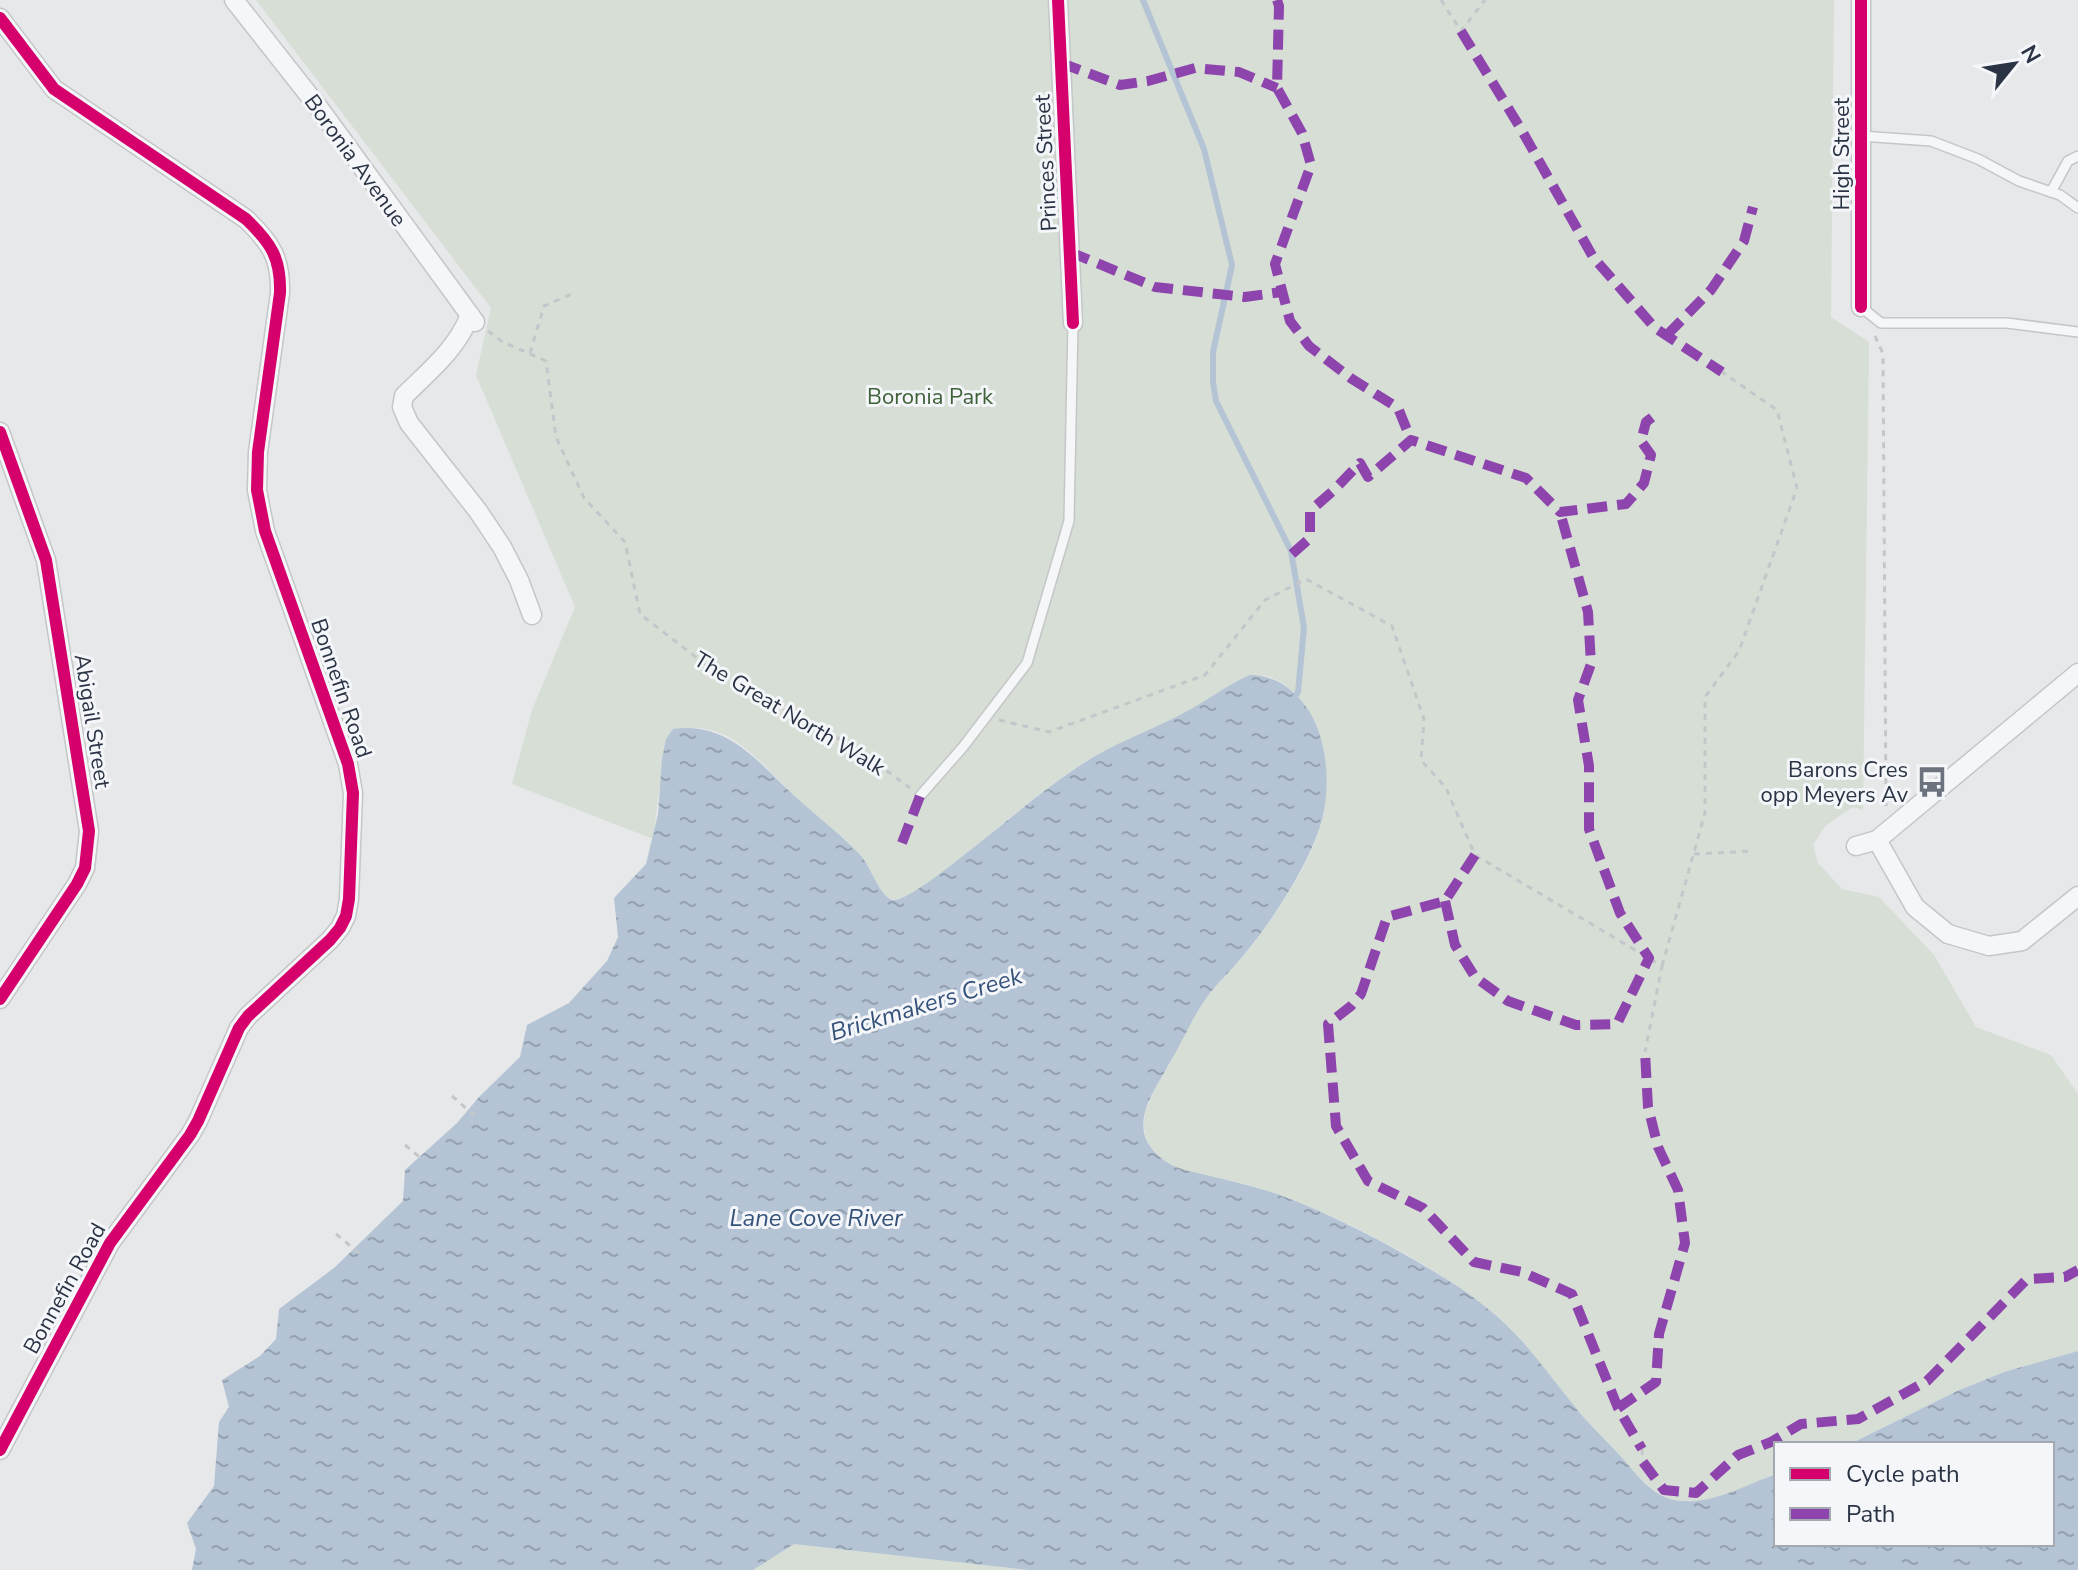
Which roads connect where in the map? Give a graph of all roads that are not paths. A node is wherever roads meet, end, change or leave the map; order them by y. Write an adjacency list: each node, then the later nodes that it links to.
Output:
1 (234, 0): 13 (street, Boronia Avenue)
2 (1058, 0): 10 (street, Princes Street)
3 (1861, 0): 5 (street, High Street)
4 (0, 18): 20 (street, Bonnefin Road)
5 (1861, 136): 7 (lane); 9 (street, High Street)
6 (2078, 156): 7 (lane)
7 (2051, 192): 8 (lane)
8 (2078, 208)
9 (1861, 307): 11 (lane)
10 (1073, 323): 15 (lane, Princes Street)
11 (2078, 332)
12 (0, 432): 19 (street, Abigail Street)
13 (532, 615)
14 (2078, 673): 16 (street)
15 (920, 796)
16 (1877, 840): 17 (street); 18 (street)
17 (1856, 846)
18 (2078, 896)
19 (0, 999)
20 (0, 1450)

